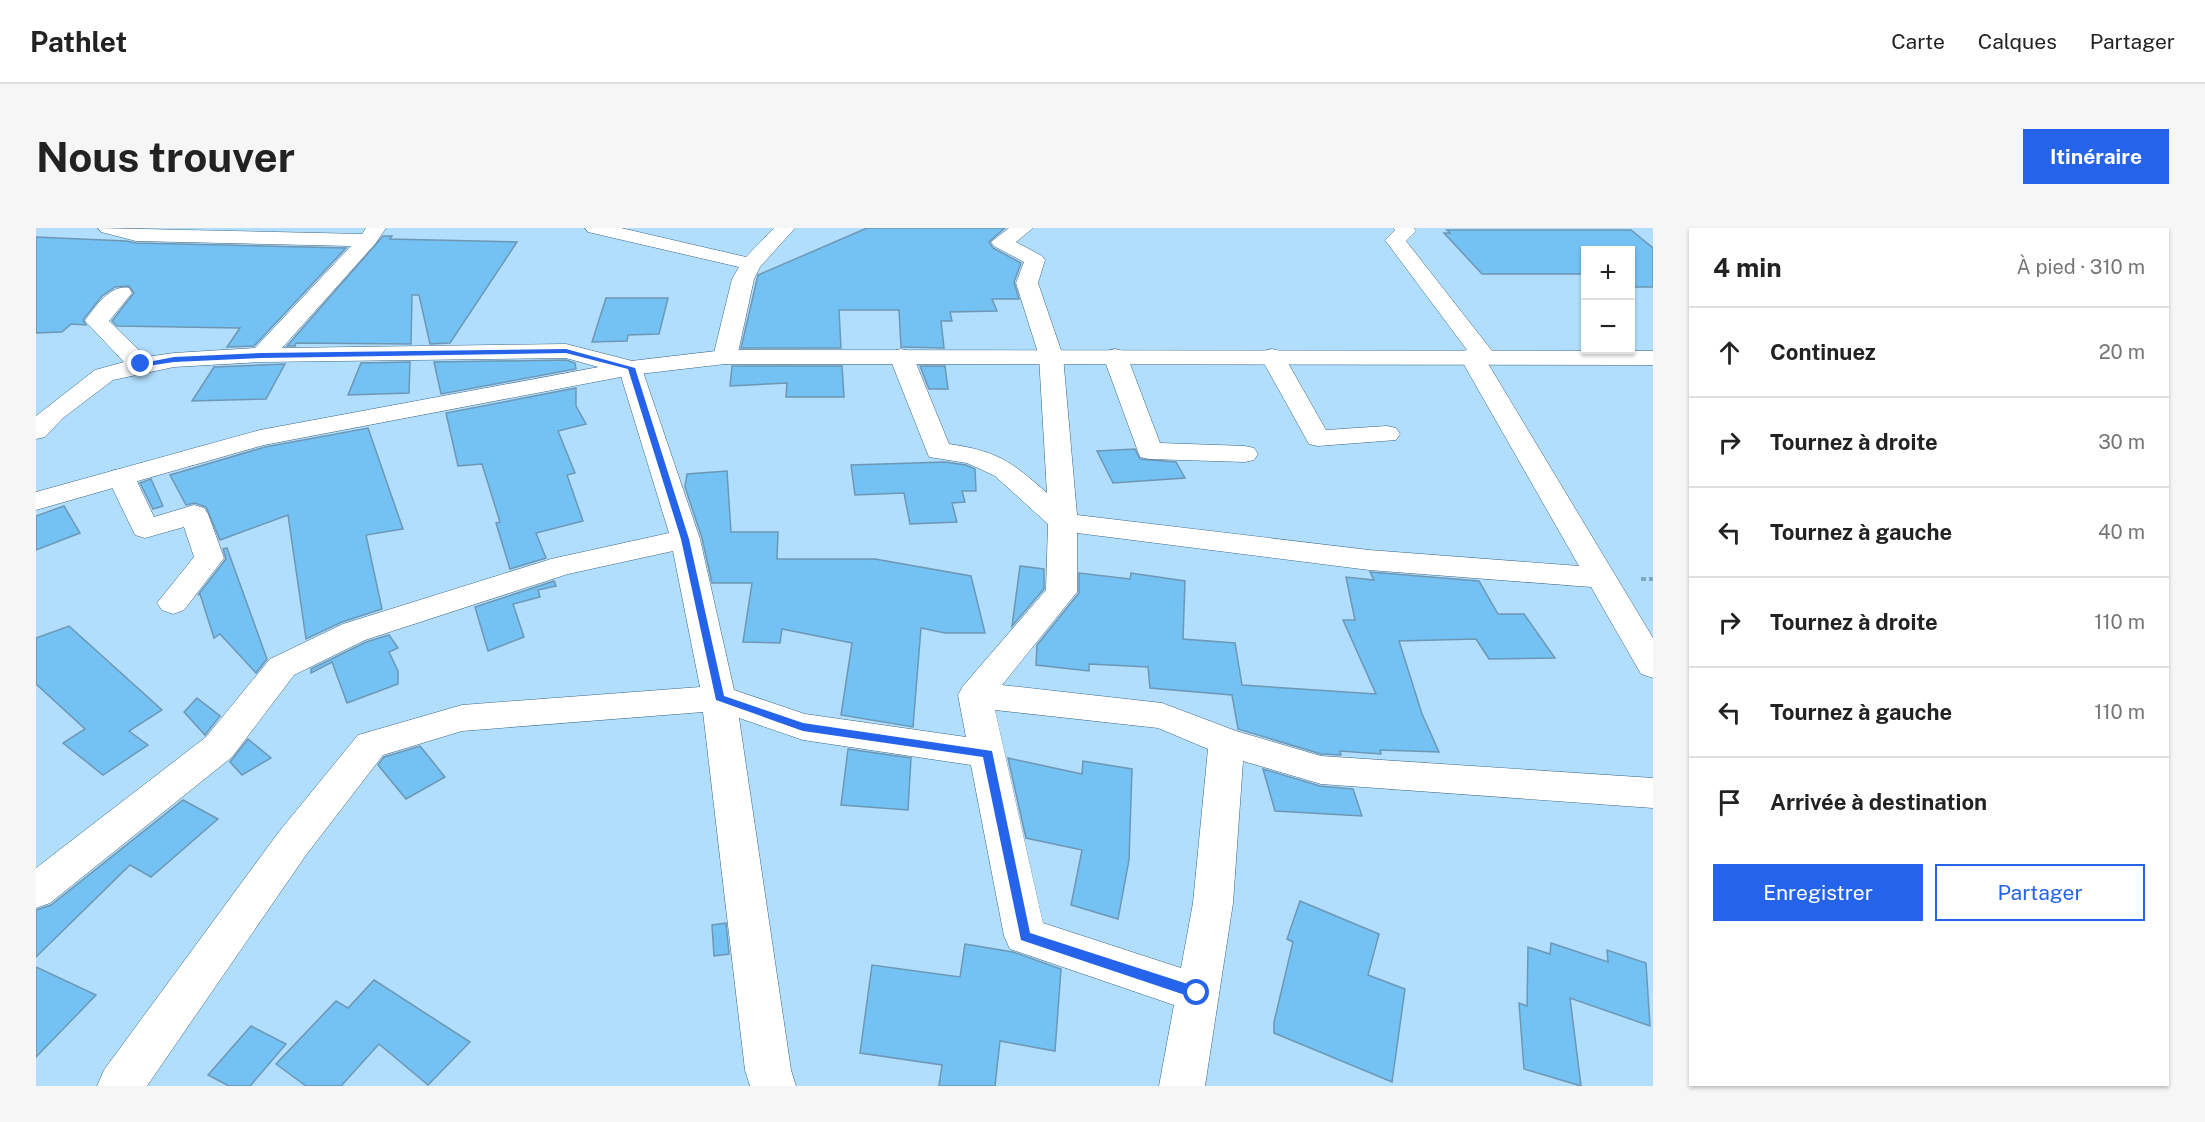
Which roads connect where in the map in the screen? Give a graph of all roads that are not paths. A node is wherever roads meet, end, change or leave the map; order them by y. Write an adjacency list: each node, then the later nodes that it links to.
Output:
1 (108, 228): 6 (street)
2 (595, 228): 7 (street)
3 (784, 228): 7 (street)
4 (1023, 228): 11 (street)
5 (1403, 228): 14 (street)
6 (372, 234): 9 (street)
7 (751, 264): 15 (street)
8 (121, 293): 17 (street)
9 (262, 356): 17 (street); 18 (street)
10 (902, 356): 11 (street); 15 (street); 25 (street)
11 (1052, 356): 12 (street); 25 (street)
12 (1115, 356): 13 (street); 22 (street)
13 (1272, 356): 14 (street); 21 (street)
14 (1478, 356): 16 (street); 27 (street)
15 (725, 357): 18 (street)
16 (1653, 358)
17 (141, 364): 19 (street)
18 (632, 368): 23 (street); 26 (street)
19 (45, 412): 20 (street)
20 (36, 431)
21 (1387, 434)
22 (1245, 454)
23 (121, 477): 24 (street); 28 (street)
24 (36, 501)
25 (1063, 522): 27 (street); 30 (street)
26 (685, 539): 31 (street); 35 (street)
27 (1602, 578): 29 (street)
28 (173, 603)
29 (1653, 666)
30 (975, 695): 32 (street); 33 (street)
31 (719, 698): 33 (street); 37 (street); 38 (street)
32 (1227, 742): 34 (street); 36 (street)
33 (988, 754): 36 (street)
34 (1653, 793)
35 (36, 891)
36 (1197, 993): 39 (street)
37 (120, 1086)
38 (773, 1086)
39 (1182, 1086)

